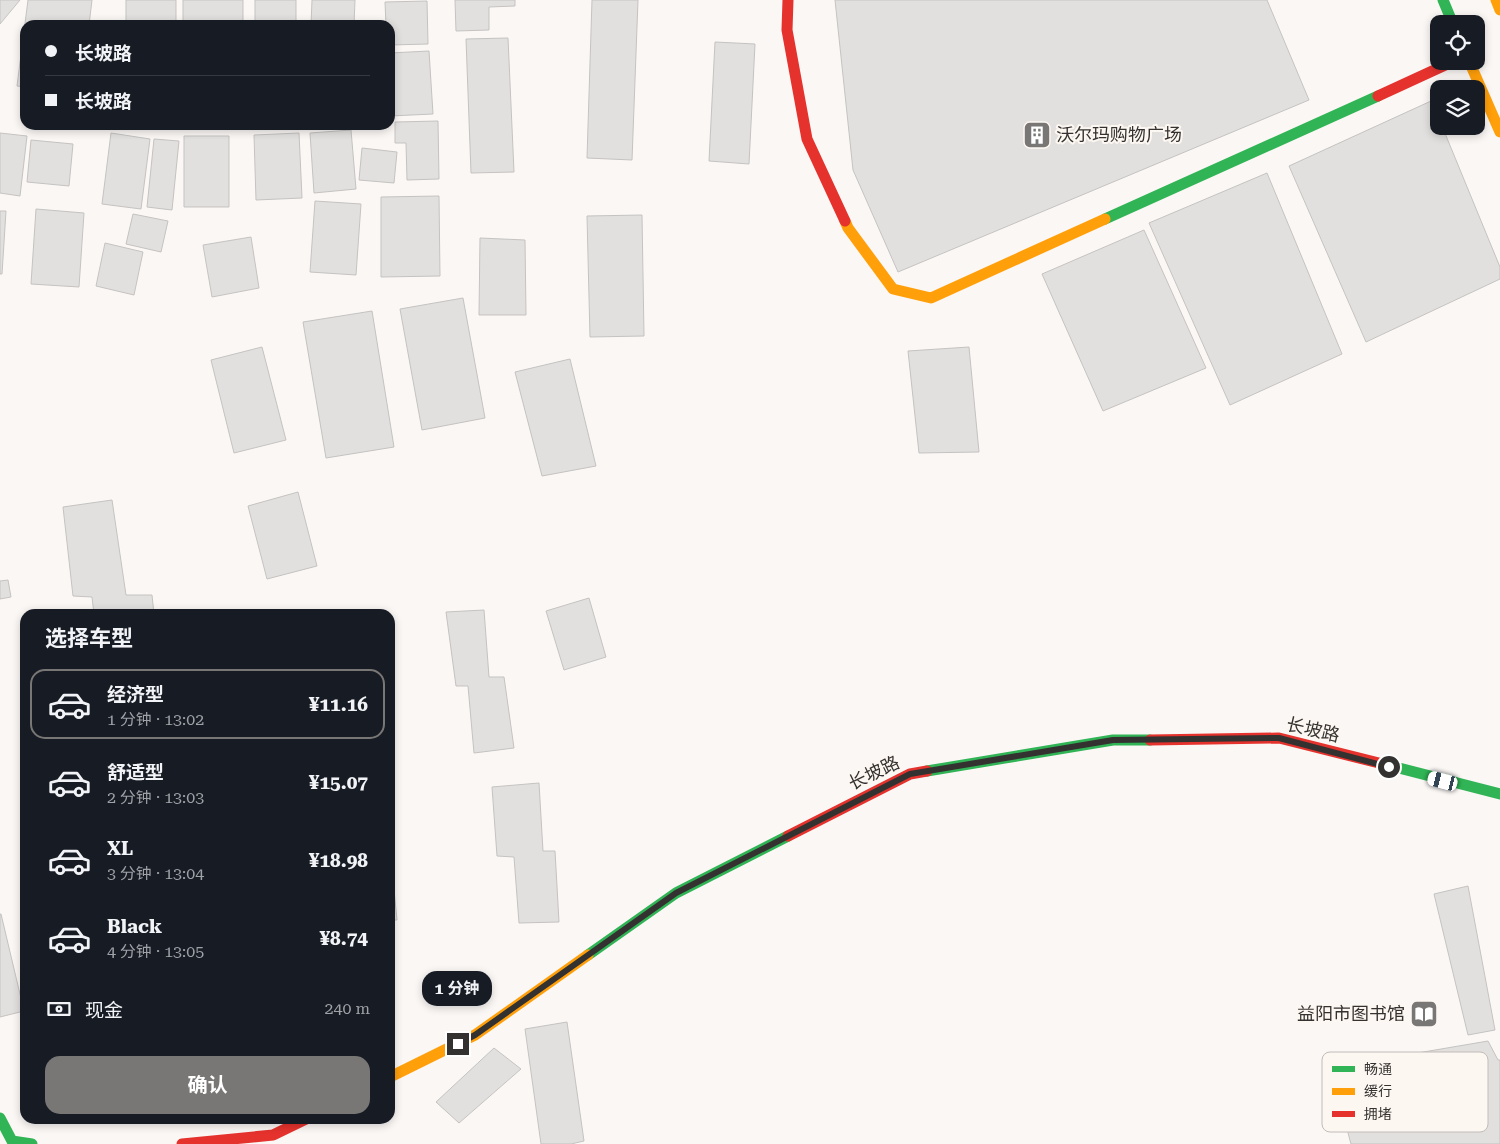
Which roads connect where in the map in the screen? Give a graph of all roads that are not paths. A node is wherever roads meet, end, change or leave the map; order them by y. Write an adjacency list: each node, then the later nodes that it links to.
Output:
1 (788, 0): 6 (street)
2 (1443, 0): 5 (street)
3 (1496, 0): 4 (street)
4 (1500, 10)
5 (1449, 15)
6 (1434, 70)
7 (1473, 70): 8 (street)
8 (1500, 132)
9 (1500, 794): 10 (street, 长坡路)
10 (395, 1075)
11 (0, 1118): 13 (street)
12 (296, 1124): 14 (street)
13 (32, 1144)
14 (182, 1144)

